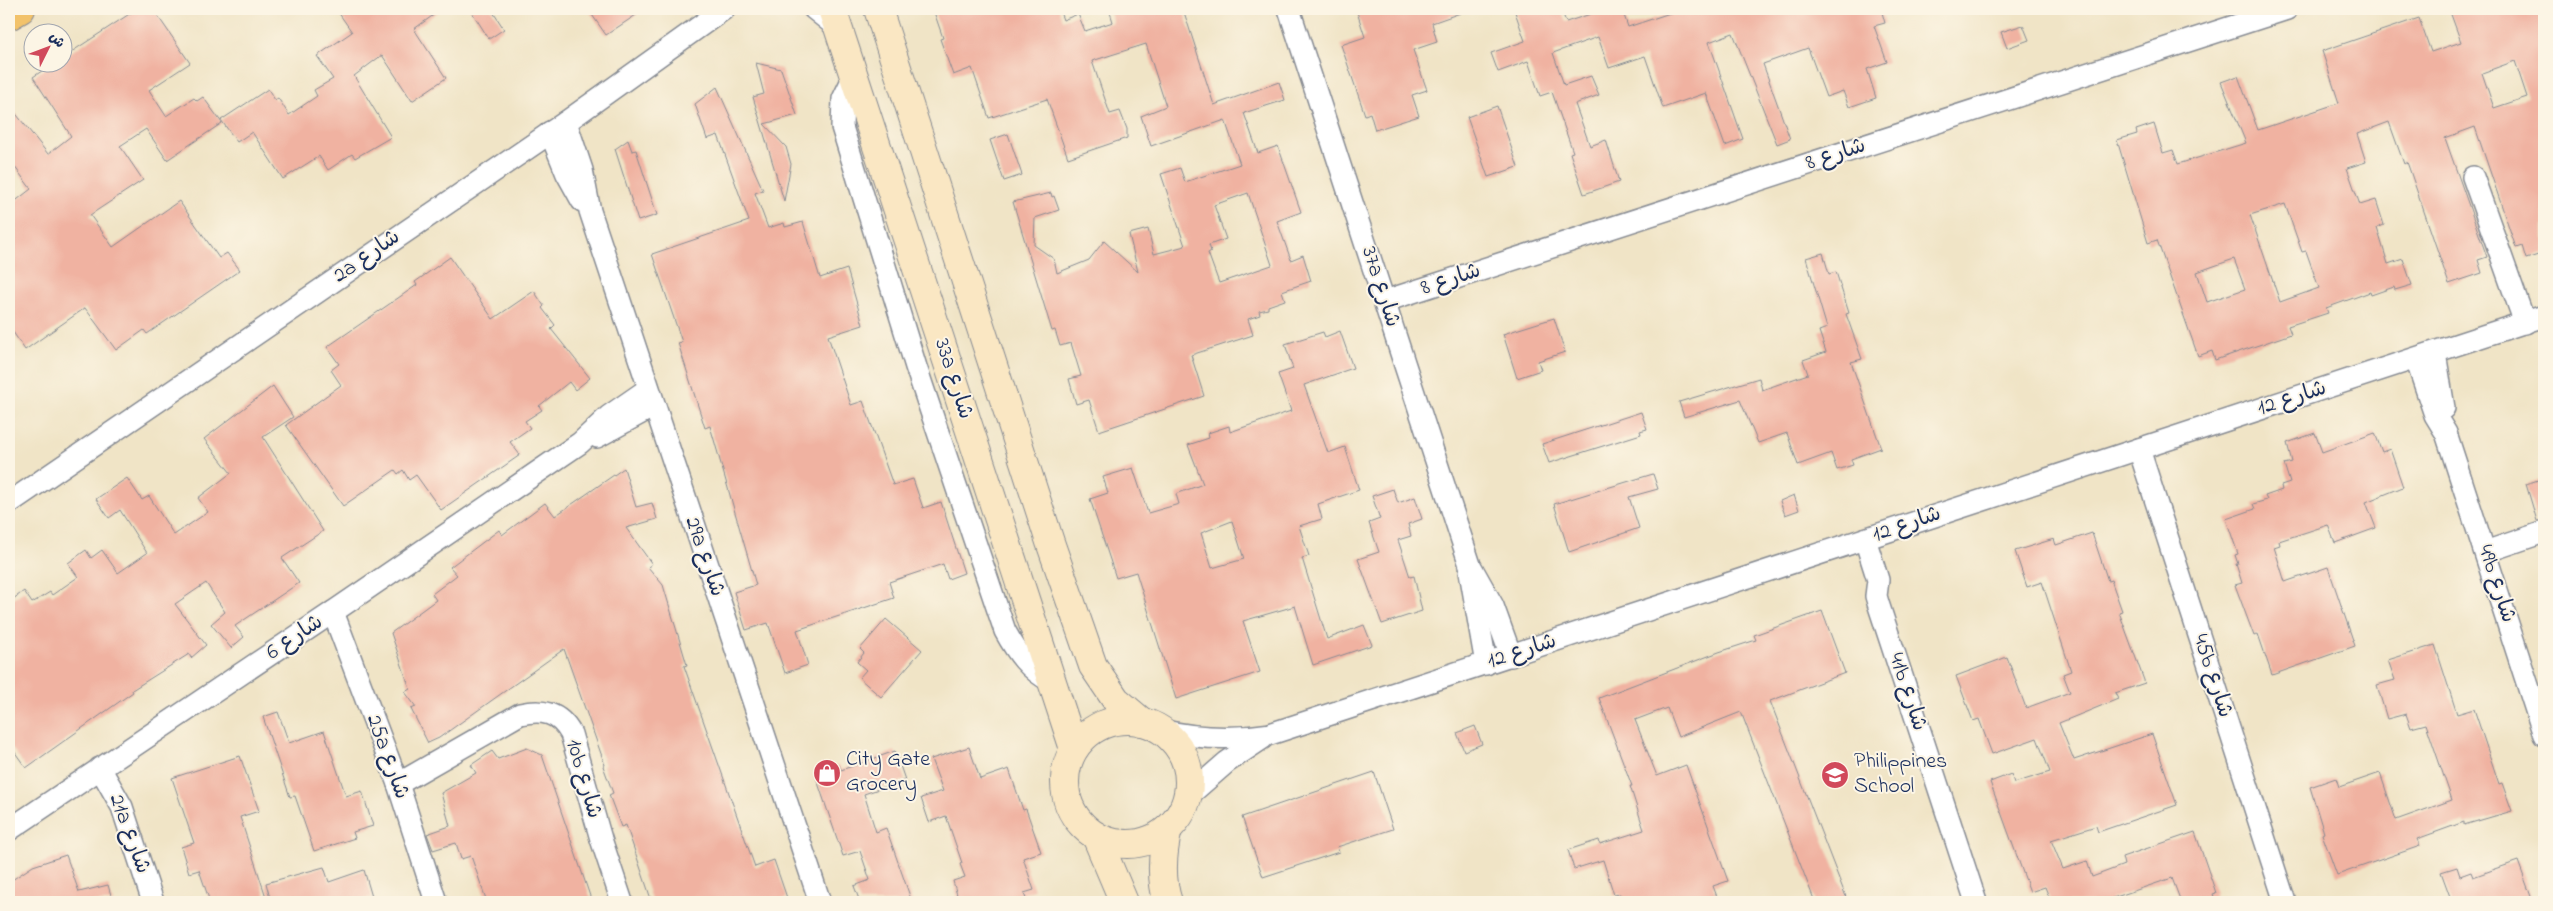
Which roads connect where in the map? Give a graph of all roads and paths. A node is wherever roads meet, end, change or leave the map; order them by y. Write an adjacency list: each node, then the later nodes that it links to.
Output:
1 (20, 9): 8 (main road)
2 (724, 9): 10 (street, 2a شارع)
3 (814, 9): 9 (street)
4 (862, 9): 11 (street)
5 (878, 9): 11 (street, 33a شارع)
6 (1289, 9): 13 (street, 37a شارع)
7 (2287, 9): 13 (street, شارع 8)
8 (9, 16)
9 (836, 19): 29 (street, 33a شارع)
10 (558, 127): 16 (street, 29a شارع); 18 (street, 2a شارع)
11 (924, 150): 26 (street, 33a شارع)
12 (2473, 177): 14 (street)
13 (1384, 301): 22 (street, 37a شارع)
14 (2535, 319): 15 (street, شارع 12)
15 (2425, 356): 17 (street, شارع 12); 21 (street, 49b شارع)
16 (651, 397): 23 (street, شارع 6); 39 (street, 29a شارع)
17 (2139, 449): 20 (street, شارع 12); 43 (street, 45b شارع)
18 (9, 503)
19 (2544, 532): 21 (street)
20 (1858, 541): 24 (street, شارع 12); 42 (street, 41b شارع)
21 (2485, 552): 28 (street, 49b شارع)
22 (1470, 565): 24 (street, 37a شارع); 25 (street, 37a شارع)
23 (333, 612): 30 (street, شارع 6); 31 (street, 25a شارع)
24 (1511, 656): 25 (street, شارع 12)
25 (1486, 664): 27 (street, شارع 12)
26 (1151, 726): 27 (street, شارع 12); 29 (street); 32 (street)
27 (1270, 734): 32 (street, شارع 12)
28 (2544, 734)
29 (1074, 749): 35 (street)
30 (100, 768): 34 (street, شارع 6); 36 (street, 21a شارع)
31 (398, 784): 37 (street, 25a شارع); 38 (street, 10b شارع)
32 (1188, 796): 33 (street)
33 (1168, 829): 35 (street); 41 (street)
34 (9, 830)
35 (1096, 836): 40 (street)
36 (153, 902)
37 (436, 902)
38 (622, 902)
39 (820, 902)
40 (1124, 902)
41 (1168, 902)
42 (1976, 902)
43 (2285, 902)

